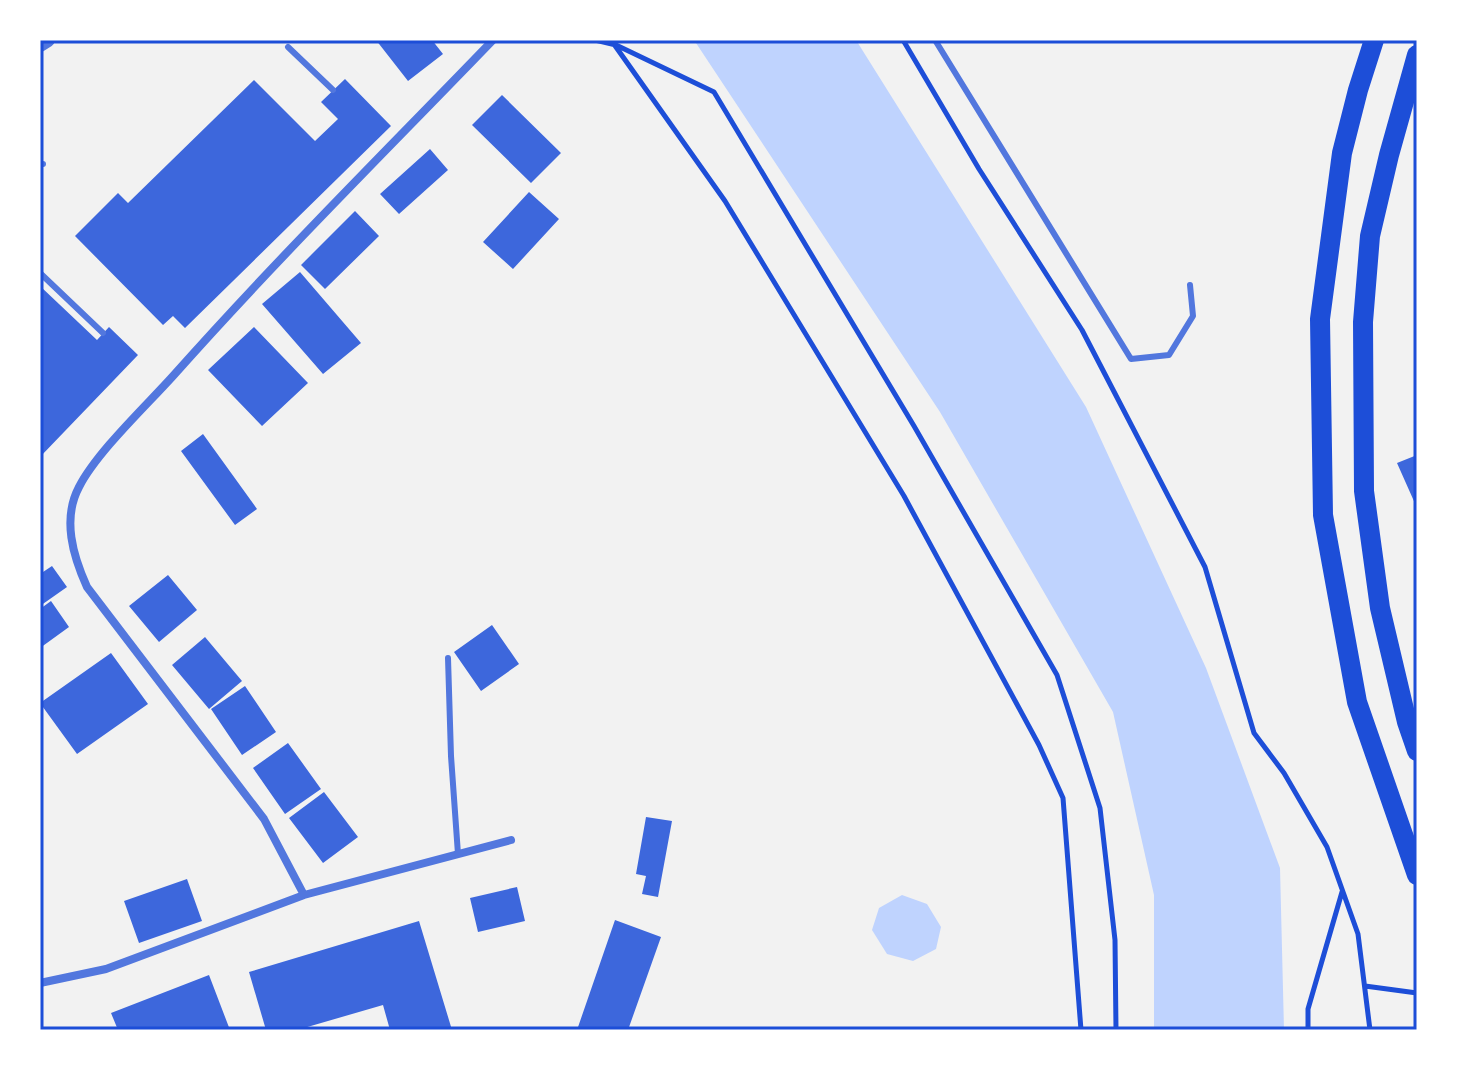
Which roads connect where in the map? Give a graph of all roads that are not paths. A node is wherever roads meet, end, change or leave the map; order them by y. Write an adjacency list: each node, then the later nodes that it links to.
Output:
1 (48, 40): 5 (street)
2 (493, 40): 17 (street)
3 (935, 40): 10 (lane)
4 (1374, 40): 16 (main road)
5 (40, 45)
6 (288, 47): 8 (lane)
7 (1417, 55): 13 (main road)
8 (333, 90)
9 (40, 273): 11 (lane)
10 (1190, 285)
11 (103, 333)
12 (448, 658): 15 (lane)
13 (1417, 751)
14 (511, 840): 15 (street)
15 (458, 854): 17 (street)
16 (1417, 875)
17 (304, 895): 18 (street)
18 (40, 983)

